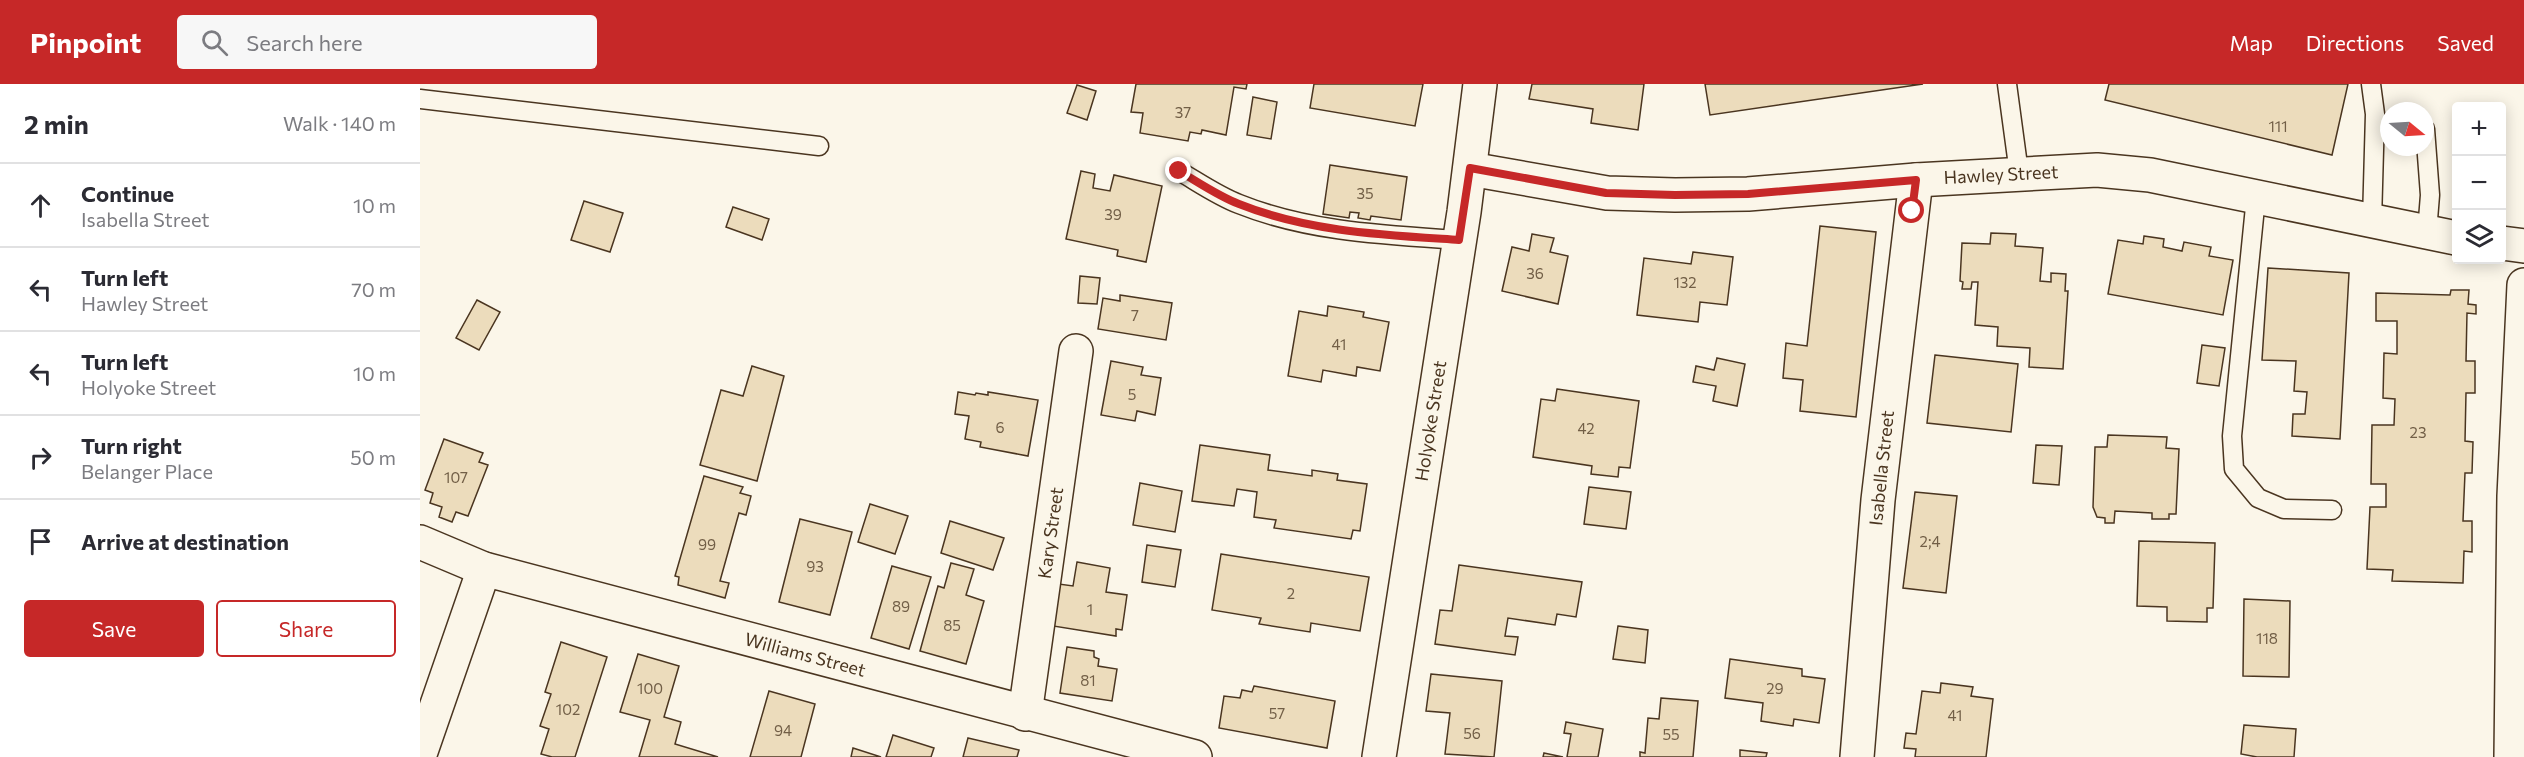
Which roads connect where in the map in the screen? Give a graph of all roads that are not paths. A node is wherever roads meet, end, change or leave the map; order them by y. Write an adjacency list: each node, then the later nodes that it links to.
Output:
1 (1480, 84): 7 (street, Holyoke Street)
2 (2007, 84): 9 (lane)
3 (2371, 84): 12 (lane)
4 (420, 99): 5 (lane)
5 (819, 146)
6 (2427, 156): 13 (lane)
7 (1470, 168): 10 (street, Hawley Street); 14 (street, Holyoke Street)
8 (1179, 171): 14 (lane)
9 (2019, 173): 10 (street, Hawley Street); 11 (street, Hawley Street)
10 (1916, 180): 26 (street, Isabella Street)
11 (2256, 197): 12 (street, Hawley Street); 19 (lane)
12 (2372, 221): 13 (street, Hawley Street)
13 (2442, 235)
14 (1459, 240): 25 (street, Holyoke Street)
15 (2506, 244): 16 (street)
16 (2524, 246)
17 (2524, 285): 27 (street)
18 (1076, 351): 22 (street, Kary Street)
19 (2332, 510)
20 (420, 542): 21 (street, Williams Street)
21 (484, 569): 22 (street, Williams Street); 23 (street)
22 (1026, 714): 24 (street, Williams Street)
23 (420, 754)
24 (1195, 757)
25 (1378, 757)
26 (1857, 757)
27 (2511, 757)

